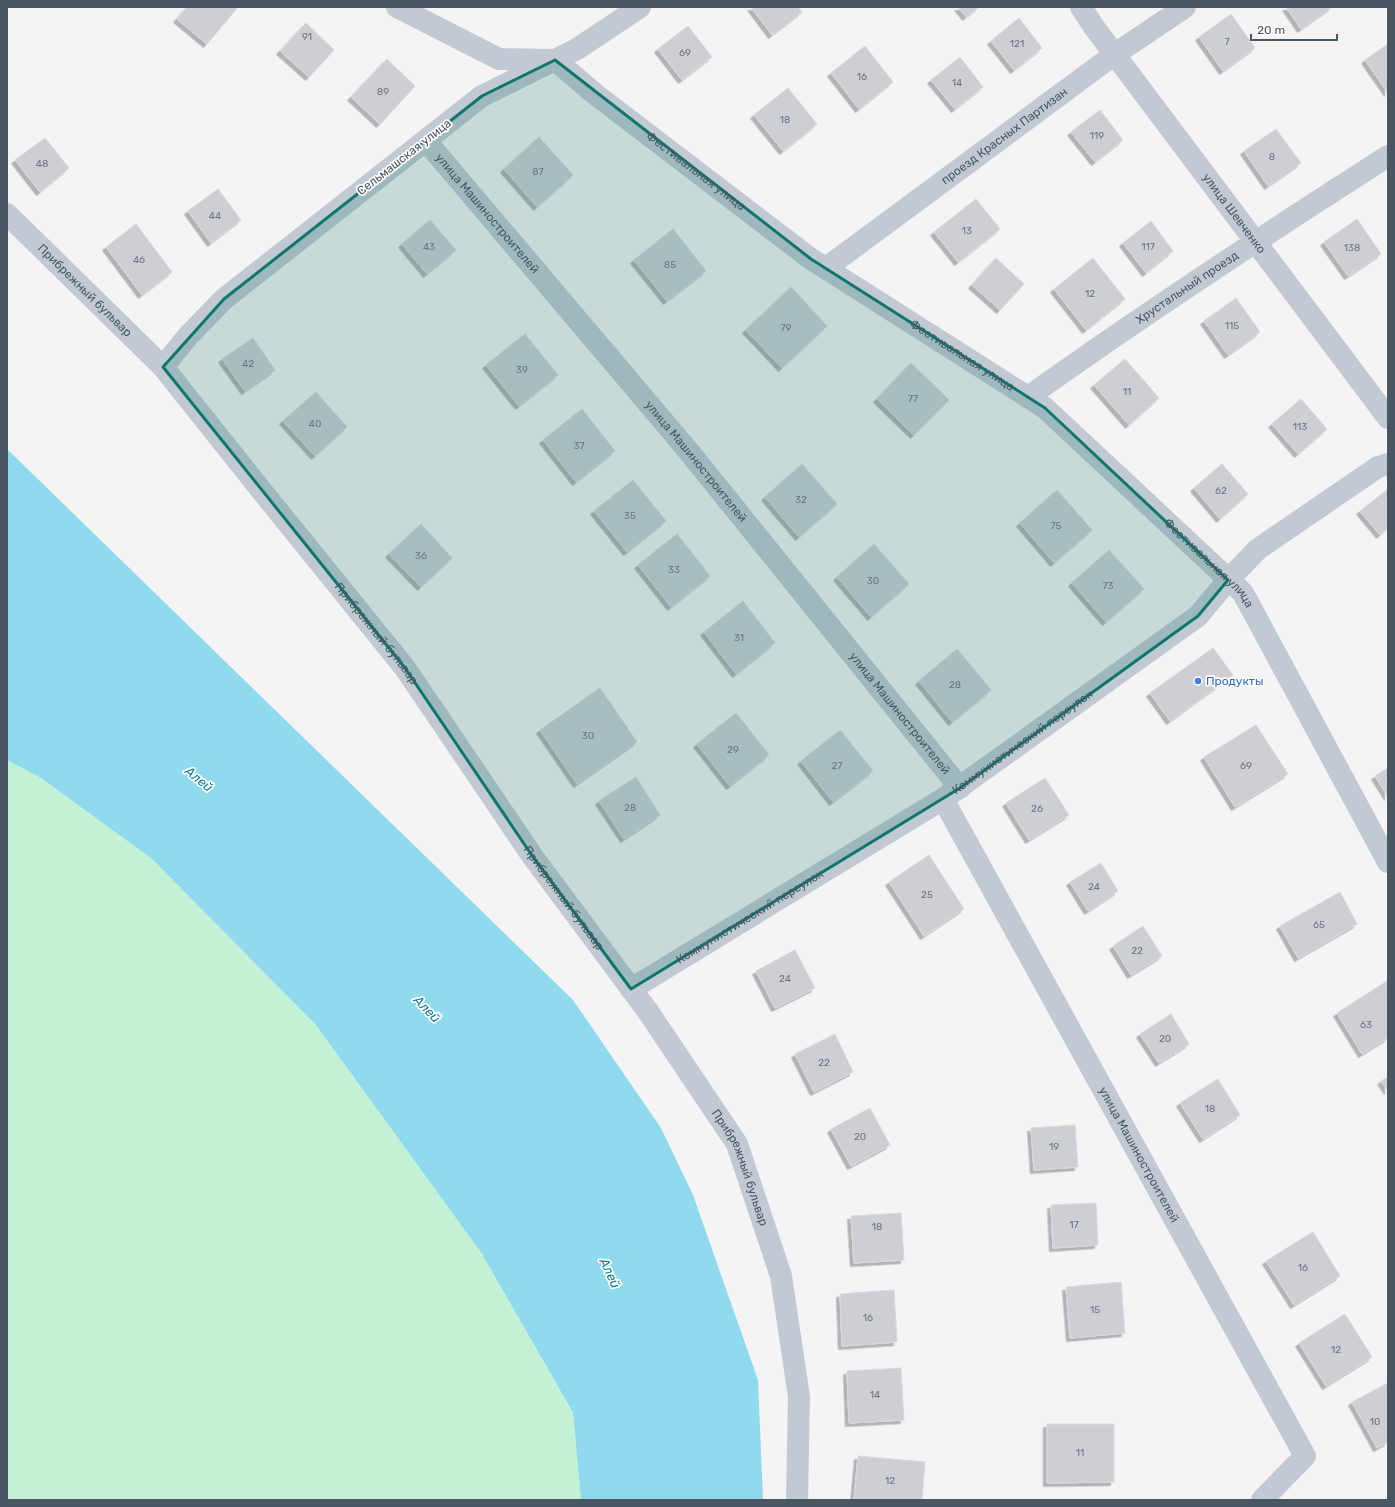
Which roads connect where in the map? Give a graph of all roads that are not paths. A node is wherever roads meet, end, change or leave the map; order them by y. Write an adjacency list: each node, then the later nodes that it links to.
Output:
1 (397, 7): 6 (street)
2 (640, 7): 6 (street, Сельмашская улица)
3 (1081, 7): 5 (street, улица Шевченко)
4 (1185, 7): 5 (street, проезд Красных Партизан)
5 (1115, 54): 10 (street, улица Шевченко); 11 (street, проезд Красных Партизан)
6 (555, 60): 7 (street, Сельмашская улица); 11 (street, Фестивальная улица)
7 (426, 141): 12 (street, Сельмашская улица); 17 (street, улица Машиностроителей)
8 (1388, 156): 10 (street, Хрустальный проезд)
9 (7, 214): 12 (street, Прибрежный бульвар)
10 (1255, 241): 13 (street, Хрустальный проезд); 14 (street, улица Шевченко)
11 (826, 268): 13 (street, Фестивальная улица)
12 (164, 367): 19 (street, Прибрежный бульвар)
13 (1028, 397): 16 (street, Фестивальная улица)
14 (1388, 418)
15 (1388, 464): 16 (street, Коммунистический переулок)
16 (1228, 580): 17 (street, Коммунистический переулок); 18 (street, Фестивальная улица)
17 (952, 793): 19 (street, Коммунистический переулок); 21 (street, улица Машиностроителей)
18 (1388, 862)
19 (631, 989): 20 (street, Прибрежный бульвар)
20 (797, 1500)
21 (1262, 1500)

